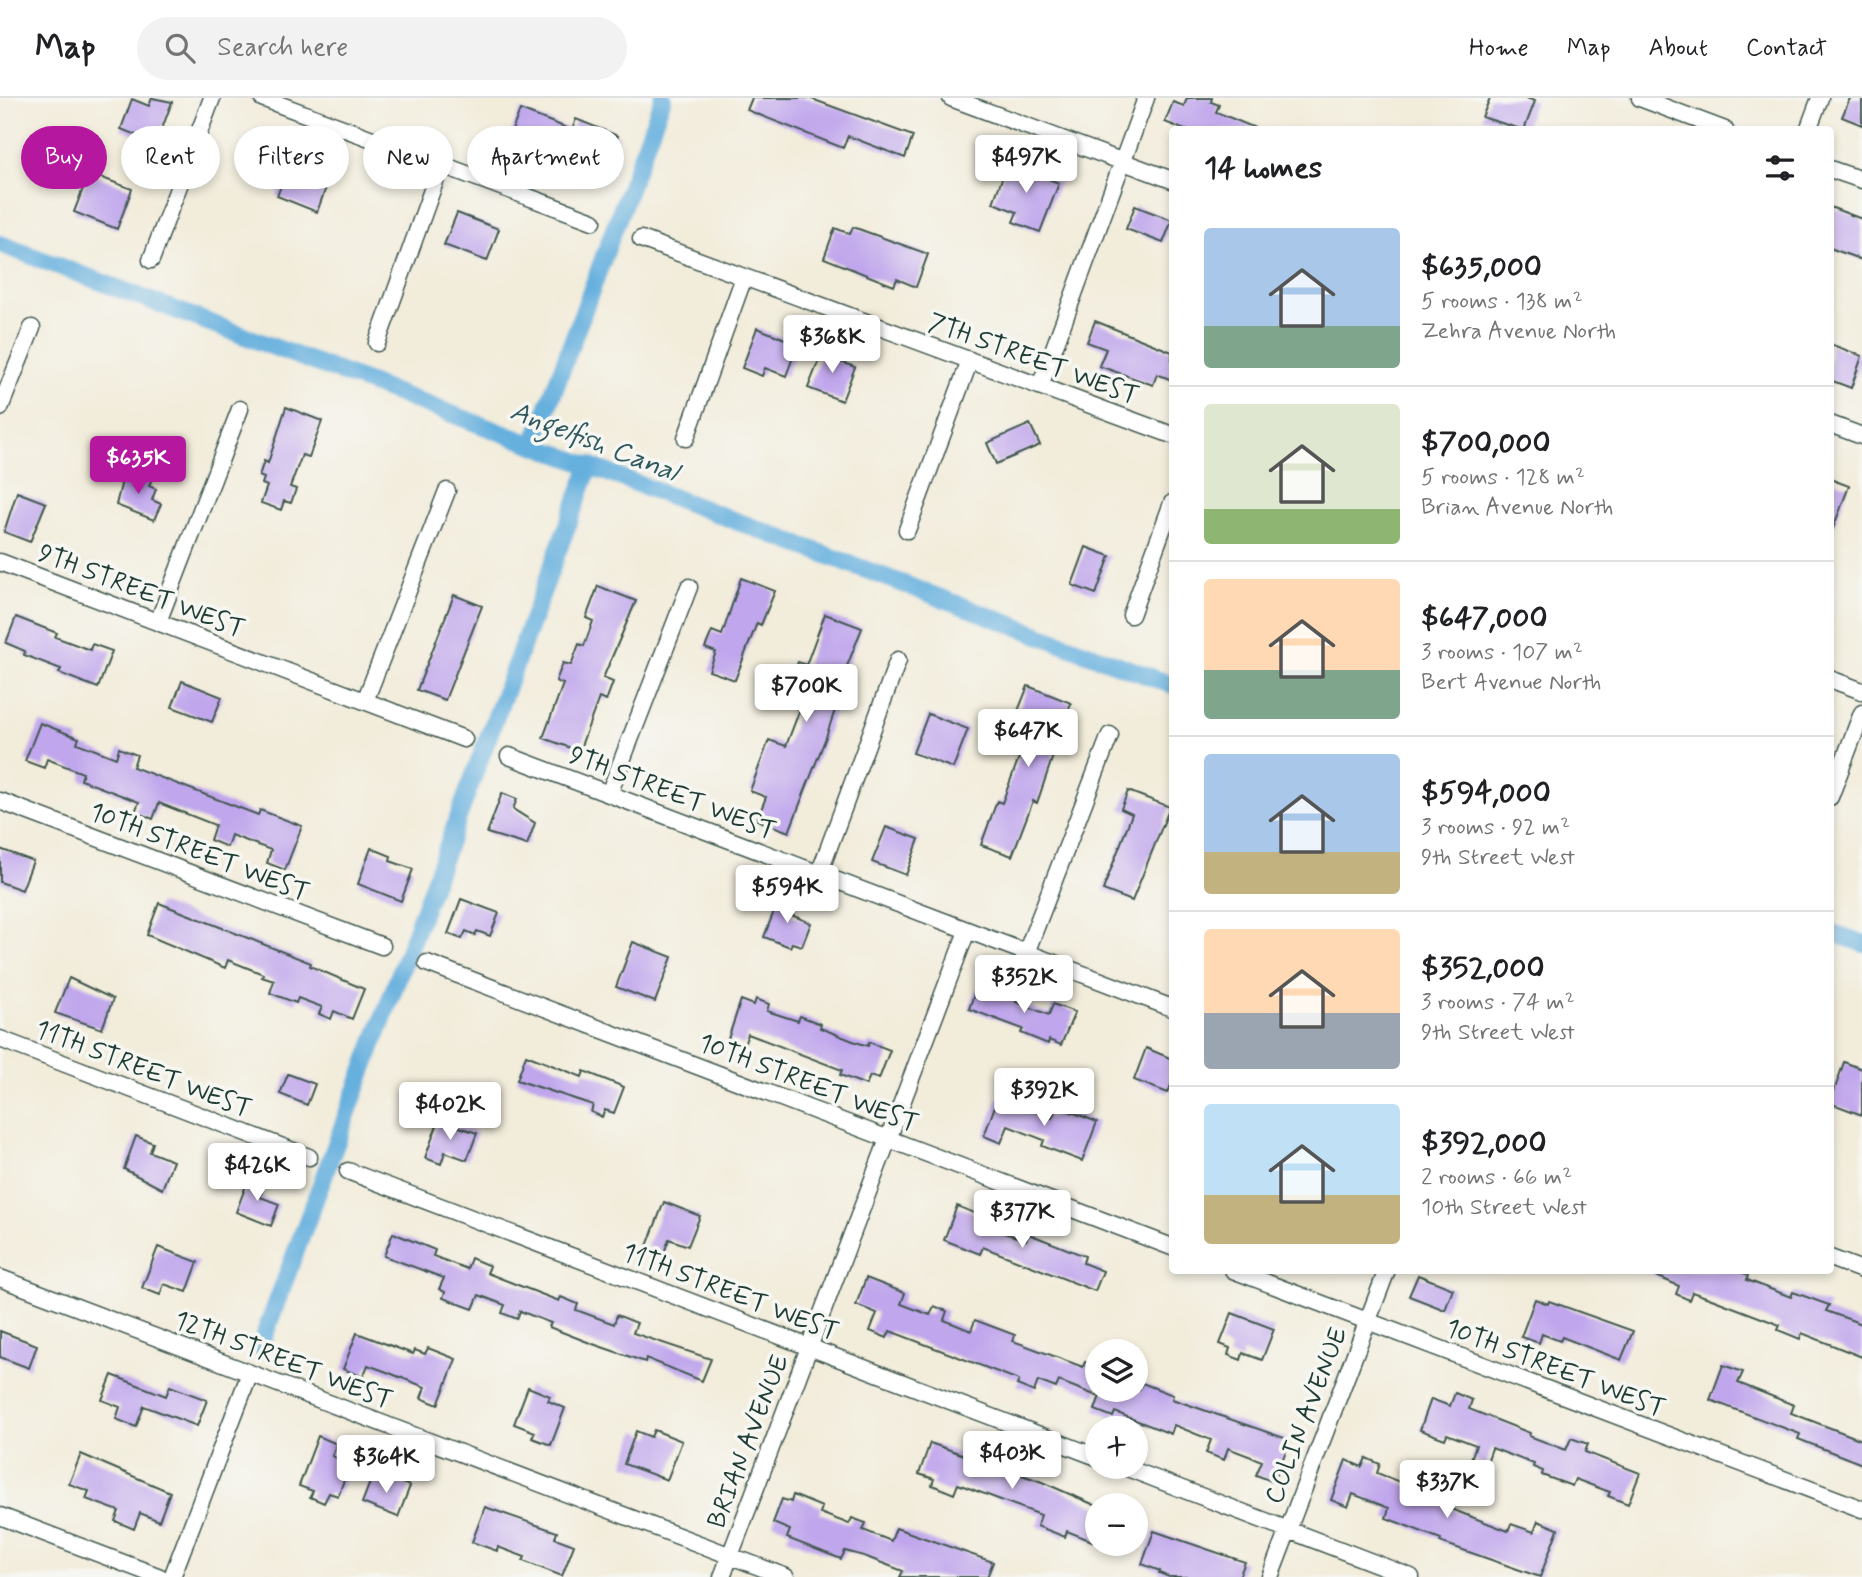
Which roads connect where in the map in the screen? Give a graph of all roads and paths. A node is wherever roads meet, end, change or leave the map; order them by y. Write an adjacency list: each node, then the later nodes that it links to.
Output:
1 (212, 98): 18 (street)
2 (261, 98): 9 (street)
3 (951, 98): 10 (street)
4 (1146, 98): 10 (street)
5 (1640, 98): 7 (street)
6 (1820, 98): 8 (street)
7 (1714, 126)
8 (1810, 126)
9 (363, 136)
10 (1122, 161): 13 (street); 23 (street)
11 (453, 169): 16 (street)
12 (1834, 170): 14 (street)
13 (1169, 179)
14 (1862, 180)
15 (432, 189): 21 (street)
16 (593, 221)
17 (641, 239): 19 (street, 7TH STREET WEST)
18 (151, 260)
19 (744, 277): 22 (street, 7TH STREET WEST); 29 (street)
20 (32, 328): 24 (street)
21 (377, 343)
22 (970, 360): 23 (street, 7TH STREET WEST); 32 (street)
23 (1040, 386): 27 (street, 7TH STREET WEST)
24 (0, 408)
25 (240, 409): 36 (street)
26 (1834, 426): 28 (street)
27 (1169, 434)
28 (1862, 436)
29 (686, 438)
30 (447, 491): 40 (street)
31 (1169, 511): 35 (street)
32 (907, 530)
33 (0, 562): 36 (street, 9TH STREET WEST)
34 (689, 587): 46 (street)
35 (1131, 615)
36 (159, 622): 40 (street, 9TH STREET WEST)
37 (898, 660): 48 (street)
38 (1834, 680): 39 (street)
39 (1862, 691)
40 (365, 701): 43 (street, 9TH STREET WEST)
41 (1862, 713): 45 (street)
42 (1110, 734): 51 (street)
43 (464, 739)
44 (509, 756): 46 (street, 9TH STREET WEST)
45 (1834, 786)
46 (609, 794): 48 (street, 9TH STREET WEST)
47 (0, 801): 50 (street, 10TH STREET WEST)
48 (819, 874): 49 (street, 9TH STREET WEST)
49 (967, 930): 51 (street, 9TH STREET WEST); 55 (street, BRIAN AVENUE)
50 (382, 946)
51 (1026, 953): 53 (street, 9TH STREET WEST)
52 (428, 963): 55 (street, 10TH STREET WEST)
53 (1169, 1007)
54 (0, 1039): 56 (street, 11TH STREET WEST)
55 (888, 1139): 58 (street, 10TH STREET WEST); 65 (street, BRIAN AVENUE)
56 (309, 1157)
57 (348, 1171): 65 (street, 11TH STREET WEST)
58 (1169, 1246)
59 (1834, 1260): 60 (street)
60 (1862, 1270)
61 (1243, 1274): 64 (street, 10TH STREET WEST)
62 (1385, 1274): 64 (street, COLIN AVENUE)
63 (0, 1278): 66 (street, 12TH STREET WEST)
64 (1367, 1322): 69 (street, 10TH STREET WEST); 71 (street, COLIN AVENUE)
65 (809, 1347): 67 (street, 11TH STREET WEST); 72 (street, BRIAN AVENUE)
66 (250, 1373): 72 (street, 12TH STREET WEST); 74 (street)
67 (1085, 1452)
68 (1148, 1476): 71 (street)
69 (1862, 1509)
70 (0, 1516): 73 (street)
71 (1288, 1530): 77 (street, COLIN AVENUE); 78 (street)
72 (730, 1556): 75 (street, BRIAN AVENUE); 76 (street, 12TH STREET WEST)
73 (160, 1577)
74 (172, 1577)
75 (722, 1577)
76 (786, 1577)
77 (1270, 1577)
78 (1411, 1577)

